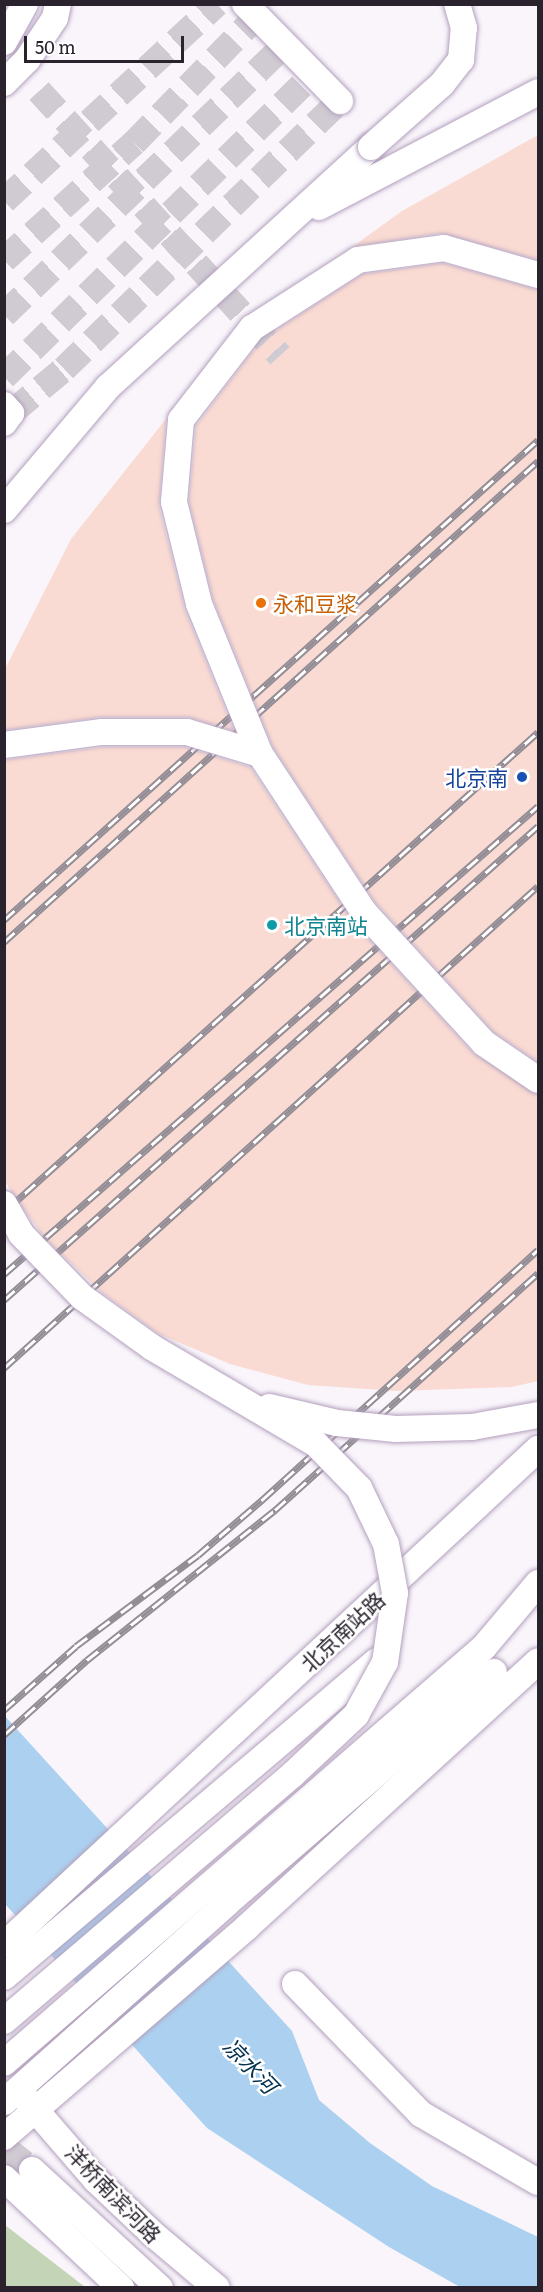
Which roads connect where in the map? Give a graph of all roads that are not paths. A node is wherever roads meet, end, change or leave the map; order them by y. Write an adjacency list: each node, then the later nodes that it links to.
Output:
1 (25, 4): 5 (street)
2 (58, 4): 6 (street)
3 (245, 4): 8 (street)
4 (457, 4): 9 (street, bridge)
5 (4, 42)
6 (4, 83)
7 (538, 92): 9 (street)
8 (340, 101)
9 (279, 229): 13 (street)
10 (538, 275): 15 (street, bridge)
11 (4, 405): 12 (street)
12 (4, 423)
13 (4, 510)
14 (4, 745): 15 (street, bridge)
15 (260, 754): 16 (street, bridge)
16 (538, 1080)
17 (4, 1204): 18 (street, bridge)
18 (242, 1401): 19 (street, bridge); 28 (street, bridge)
19 (538, 1415)
20 (538, 1449): 25 (street, 北京南站路)
21 (538, 1582): 29 (street)
22 (538, 1661): 31 (street)
23 (377, 1662): 26 (street)
24 (494, 1672): 30 (street)
25 (4, 1945)
26 (4, 1977)
27 (295, 1984): 35 (street)
28 (4, 2021)
29 (4, 2063)
30 (11, 2096): 31 (street, 洋桥南滨河路)
31 (36, 2110): 32 (street); 38 (street, 洋桥南滨河路)
32 (4, 2137)
33 (32, 2170): 37 (street, 洋桥南滨河路)
34 (4, 2178): 36 (street)
35 (538, 2182)
36 (121, 2288)
37 (160, 2288)
38 (217, 2288)

